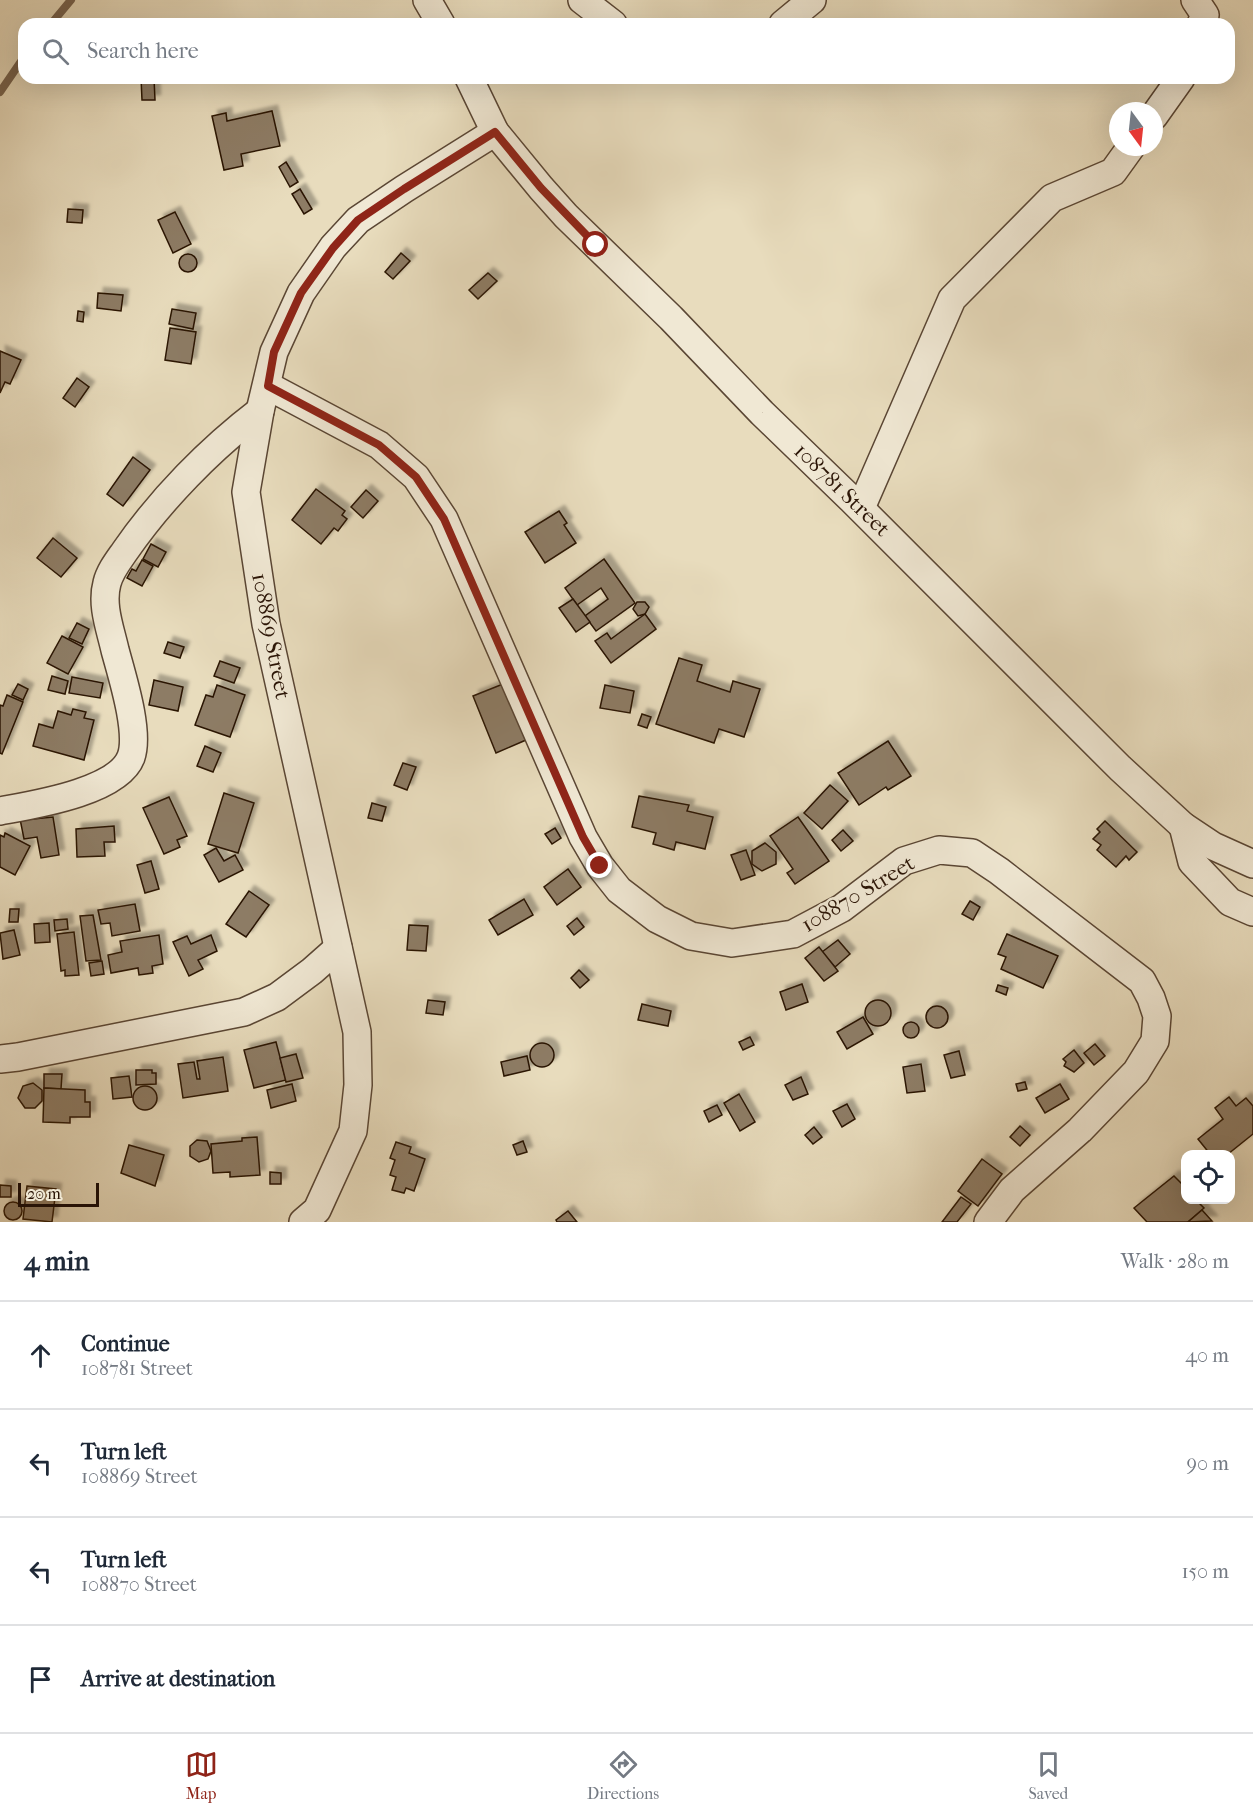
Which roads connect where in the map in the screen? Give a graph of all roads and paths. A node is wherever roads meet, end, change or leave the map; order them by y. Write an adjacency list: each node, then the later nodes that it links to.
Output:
1 (427, 0): 5 (street)
2 (582, 0): 6 (street)
3 (812, 0): 7 (street)
4 (1196, 0): 8 (street)
5 (438, 18)
6 (605, 18)
7 (790, 18)
8 (1204, 18)
9 (473, 84): 12 (street, 108781 Street)
10 (1177, 84): 11 (street)
11 (1163, 103)
12 (495, 132): 14 (street, 108869 Street); 15 (street, 108781 Street)
13 (1125, 156): 15 (street)
14 (264, 399): 16 (street); 20 (street, 108869 Street); 23 (street, 108870 Street)
15 (861, 508): 17 (street, 108781 Street)
16 (0, 811)
17 (1183, 826): 18 (street, 108781 Street); 19 (street)
18 (1253, 864)
19 (1253, 912)
20 (338, 948): 21 (street); 22 (street, 108869 Street)
21 (0, 1059)
22 (303, 1222)
23 (988, 1222)

